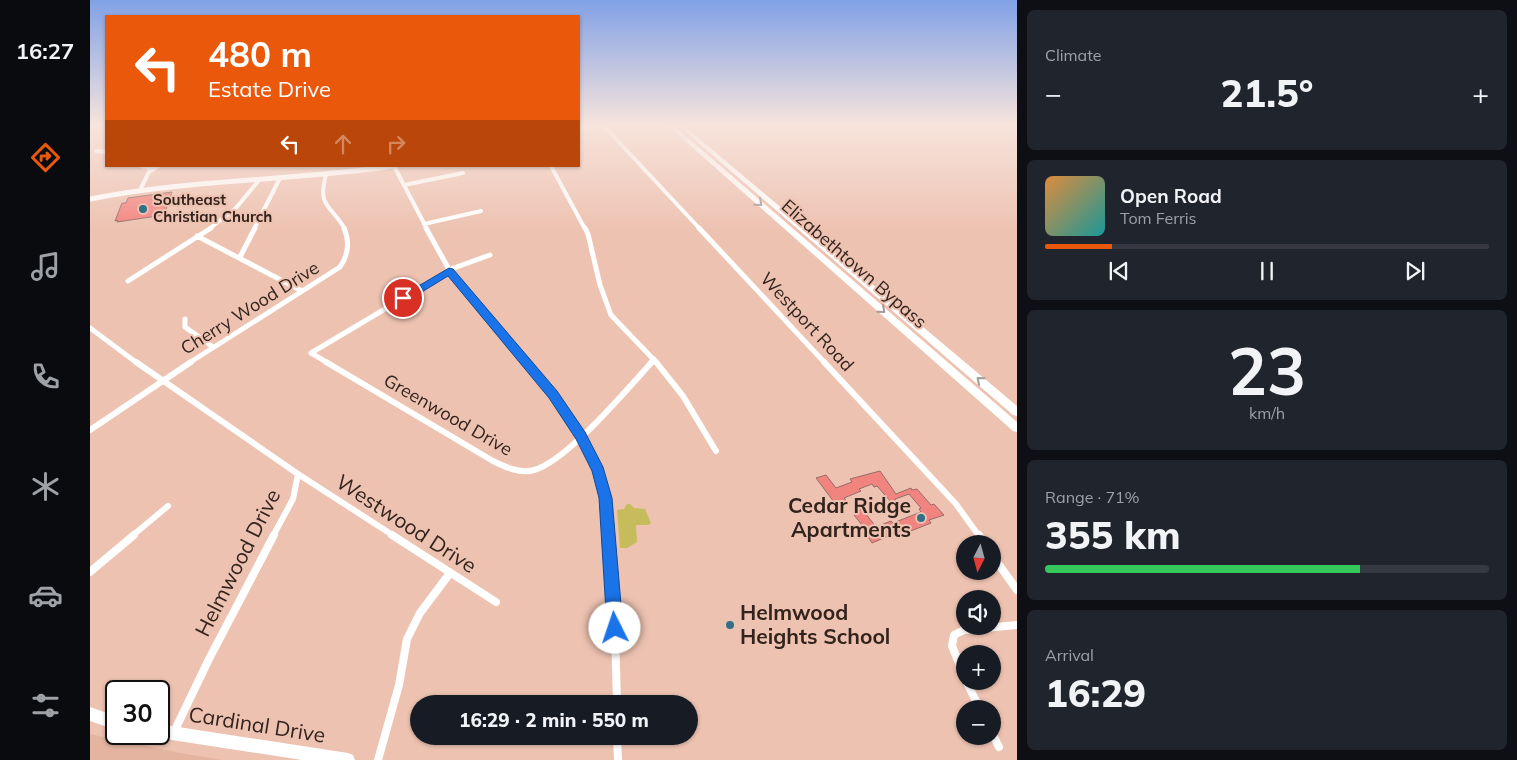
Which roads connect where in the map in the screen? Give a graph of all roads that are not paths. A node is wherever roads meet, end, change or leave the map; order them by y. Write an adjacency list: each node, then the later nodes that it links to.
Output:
1 (636, 160): 39 (street, Westport Road)
2 (715, 160): 33 (highway, Elizabethtown Bypass, one-way to 33)
3 (717, 160): 32 (highway, Elizabethtown Bypass, one-way to 3)
4 (145, 167): 10 (street)
5 (156, 167): 10 (street)
6 (346, 167): 12 (street)
7 (388, 167): 12 (street)
8 (395, 167): 16 (street)
9 (552, 167): 30 (street)
10 (152, 169): 17 (street)
11 (463, 172): 16 (street)
12 (343, 174): 13 (street)
13 (326, 175): 14 (street); 26 (street, Cherry Wood Drive)
14 (280, 178): 15 (street); 23 (street)
15 (260, 179): 17 (street); 21 (street)
16 (404, 185): 20 (street)
17 (141, 188): 18 (street)
18 (90, 199)
19 (481, 211): 20 (street)
20 (424, 224): 24 (street)
21 (197, 236): 23 (street); 25 (street)
22 (490, 255): 24 (street)
23 (240, 258): 26 (street)
24 (449, 271): 35 (street); 35 (street, Greenwood Drive)
25 (128, 281)
26 (302, 291): 29 (street, Cherry Wood Drive)
27 (185, 319): 29 (street)
28 (90, 328): 31 (street, Helmwood Drive)
29 (213, 347): 31 (street, Cherry Wood Drive)
30 (654, 359): 35 (street, Greenwood Drive); 36 (street)
31 (162, 381): 34 (street, Cherry Wood Drive); 37 (street, Helmwood Drive)
32 (1017, 412)
33 (1017, 428)
34 (90, 430)
35 (581, 435): 47 (street)
36 (716, 451)
37 (298, 474): 42 (street, Westwood Drive); 51 (street, Helmwood Drive)
38 (168, 506): 41 (street)
39 (978, 535)
40 (1001, 568): 43 (street)
41 (90, 572)
42 (450, 573): 44 (street, Westwood Drive); 56 (street)
43 (1017, 590)
44 (496, 602)
45 (1017, 624): 46 (street)
46 (956, 656)
47 (617, 695)
48 (90, 714): 49 (main road)
49 (105, 719)
50 (170, 733): 51 (main road, Cardinal Drive)
51 (173, 734): 55 (main road, Cardinal Drive)
52 (617, 745): 57 (street)
53 (998, 745): 54 (street)
54 (1000, 748)
55 (348, 760)
56 (378, 760)
57 (618, 760)

